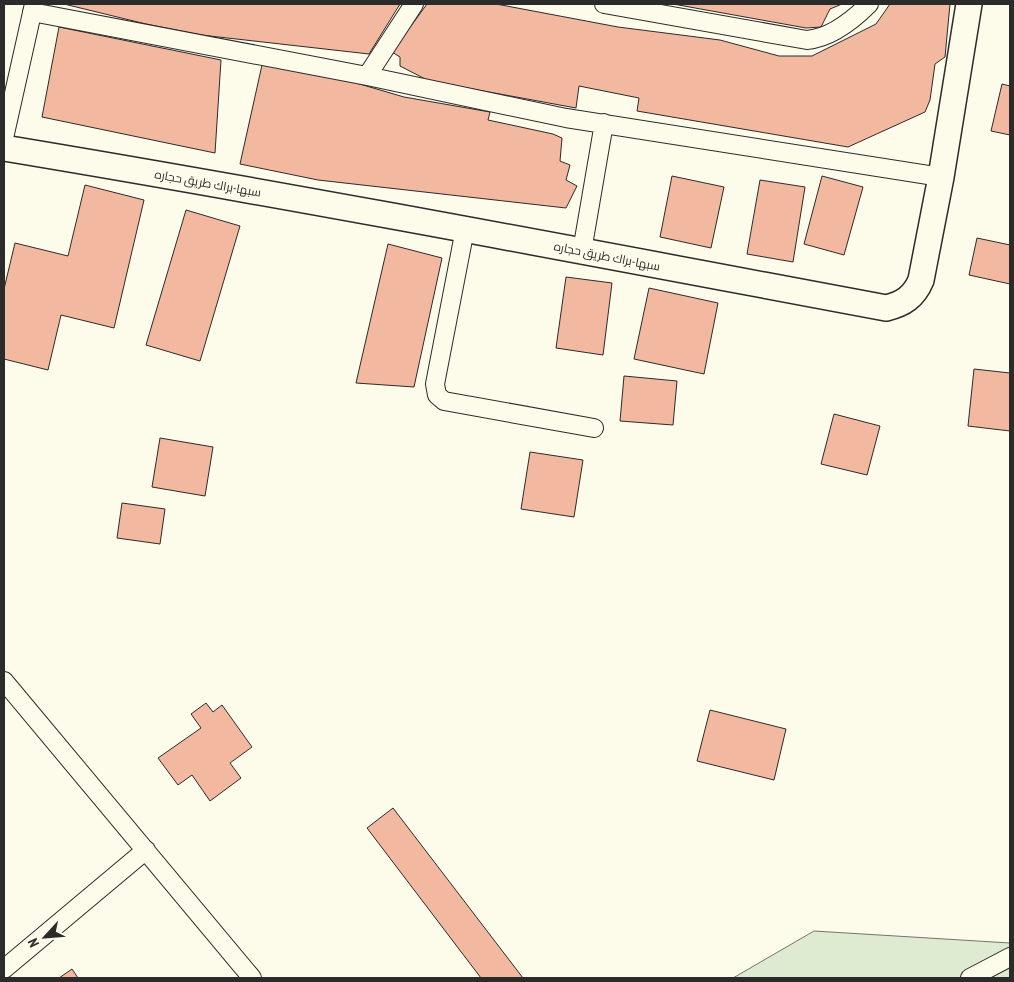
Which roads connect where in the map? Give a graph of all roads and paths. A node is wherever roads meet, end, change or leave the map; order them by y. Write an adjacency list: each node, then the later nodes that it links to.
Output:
1 (414, 4): 7 (street)
2 (604, 4): 5 (street)
3 (869, 4): 5 (street)
4 (969, 4): 11 (main road, سبها-براك طريق حجاره)
5 (626, 6)
6 (33, 8): 7 (street); 9 (street)
7 (367, 76): 8 (street)
8 (604, 123): 11 (street); 13 (street)
9 (4, 138)
10 (4, 148): 12 (main road, سبها-براك طريق حجاره)
11 (941, 177): 13 (main road, سبها-براك طريق حجاره)
12 (466, 229): 13 (main road, سبها-براك طريق حجاره); 14 (street)
13 (582, 252)
14 (594, 428)
15 (4, 681): 16 (street)
16 (146, 850): 18 (street); 19 (street)
17 (1010, 957): 20 (street)
18 (8, 971)
19 (252, 978)
20 (970, 978)

